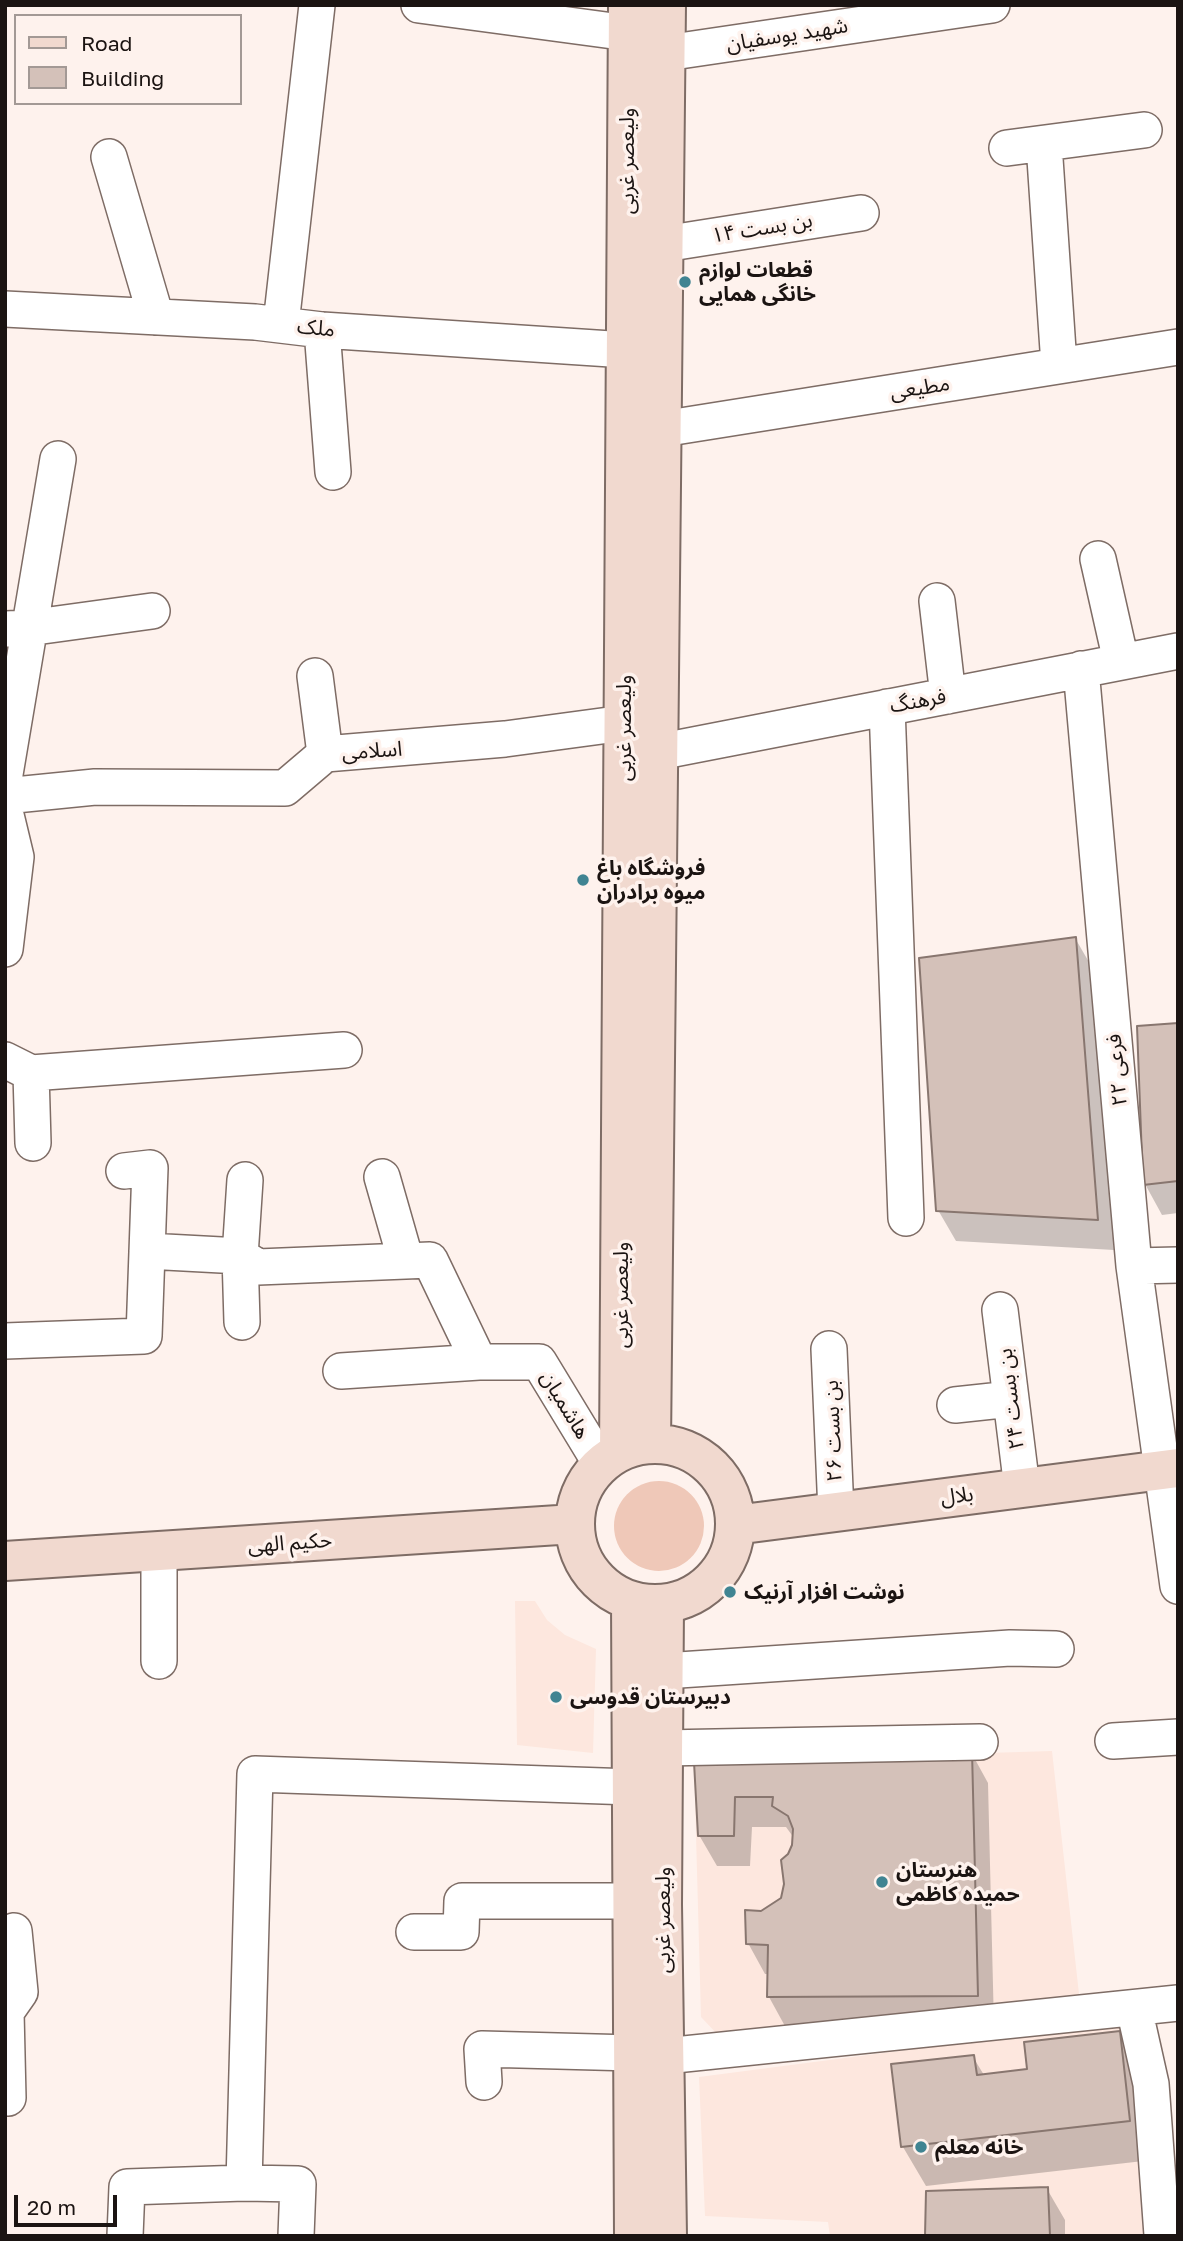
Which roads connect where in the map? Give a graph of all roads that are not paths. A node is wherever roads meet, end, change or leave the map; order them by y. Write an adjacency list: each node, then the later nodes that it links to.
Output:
1 (317, 5): 16 (street)
2 (419, 5): 6 (street)
3 (666, 5): 7 (main road, ولیعصر غربی)
4 (992, 5): 5 (street, شهید یوسفیان)
5 (857, 15): 7 (street, شهید یوسفیان)
6 (628, 19): 19 (main road, ولیعصر غربی)
7 (666, 53): 13 (main road, ولیعصر غربی)
8 (1144, 130): 9 (street)
9 (1044, 144): 10 (street); 20 (street)
10 (1007, 148)
11 (109, 157): 15 (street)
12 (861, 213): 13 (street, بن بست ۱۴)
13 (664, 244): 21 (main road, ولیعصر غربی)
14 (5, 309): 15 (street, ملک)
15 (156, 317): 16 (street, ملک)
16 (281, 324): 17 (street, ملک)
17 (322, 330): 19 (street, ملک); 23 (street)
18 (1178, 347): 20 (street, مطیعی)
19 (626, 350): 34 (main road, ولیعصر غربی)
20 (1059, 365): 21 (street, مطیعی)
21 (662, 429): 35 (main road, ولیعصر غربی)
22 (58, 459): 27 (street)
23 (333, 472)
24 (1098, 559): 29 (street)
25 (937, 601): 32 (street)
26 (152, 611): 27 (street)
27 (17, 628): 37 (street)
28 (1178, 651): 29 (street, فرهنگ)
29 (1121, 661): 30 (street, فرهنگ)
30 (1081, 669): 32 (street, فرهنگ); 52 (street, فرعی ۲۲)
31 (315, 676): 36 (street)
32 (948, 696): 33 (street, فرهنگ)
33 (887, 707): 35 (street, فرهنگ); 47 (street)
34 (624, 723): 36 (street, اسلامی); 61 (main road, ولیعصر غربی)
35 (658, 752): 61 (main road, ولیعصر غربی)
36 (325, 754): 38 (street, اسلامی)
37 (5, 774)
38 (5, 796)
39 (5, 811): 40 (street)
40 (5, 949)
41 (344, 1050): 42 (street)
42 (18, 1067): 43 (street)
43 (33, 1143)
44 (124, 1171): 48 (street)
45 (382, 1177): 50 (street)
46 (244, 1180): 49 (street)
47 (906, 1218)
48 (147, 1251): 49 (street); 55 (street)
49 (240, 1256): 50 (street); 54 (street)
50 (406, 1261): 57 (street)
51 (1178, 1265): 52 (street)
52 (1134, 1266): 62 (street, فرعی ۲۲)
53 (1000, 1310): 59 (street, بن بست ۲۴)
54 (242, 1322)
55 (5, 1341)
56 (830, 1349): 64 (street, بن بست ۲۶)
57 (479, 1362): 58 (street); 61 (street, هاشمیان)
58 (341, 1371)
59 (1011, 1399): 60 (street); 63 (street, بن بست ۲۴)
60 (955, 1405)
61 (624, 1453): 65 (main road); 66 (main road)
62 (1169, 1469): 63 (main road, بلال); 69 (street, فرعی ۲۲)
63 (1022, 1488): 64 (main road, بلال)
64 (836, 1512): 66 (main road, بلال)
65 (574, 1524): 67 (main road, حکیم الهی); 70 (main road)
66 (735, 1525): 70 (main road)
67 (159, 1551): 68 (main road, حکیم الهی); 72 (street)
68 (5, 1561)
69 (1178, 1586)
70 (648, 1603): 73 (main road, ولیعصر غربی); 78 (main road)
71 (1056, 1649): 73 (street)
72 (159, 1661)
73 (664, 1671): 77 (main road, ولیعصر غربی)
74 (1178, 1737): 75 (street)
75 (1113, 1741)
76 (980, 1742): 77 (street)
77 (663, 1748): 85 (main road, ولیعصر غربی)
78 (632, 1787): 79 (main road); 88 (street)
79 (632, 1901): 81 (street); 85 (main road)
80 (14, 1931): 84 (street)
81 (414, 1932)
82 (1178, 2003): 83 (street)
83 (1134, 2008): 85 (street); 89 (street)
84 (5, 2012): 87 (street)
85 (649, 2055): 86 (street); 92 (main road); 93 (main road, ولیعصر غربی)
86 (484, 2082)
87 (8, 2098)
88 (244, 2183): 90 (street); 91 (street)
89 (1162, 2235)
90 (125, 2236)
91 (296, 2236)
92 (634, 2236)
93 (667, 2236)

